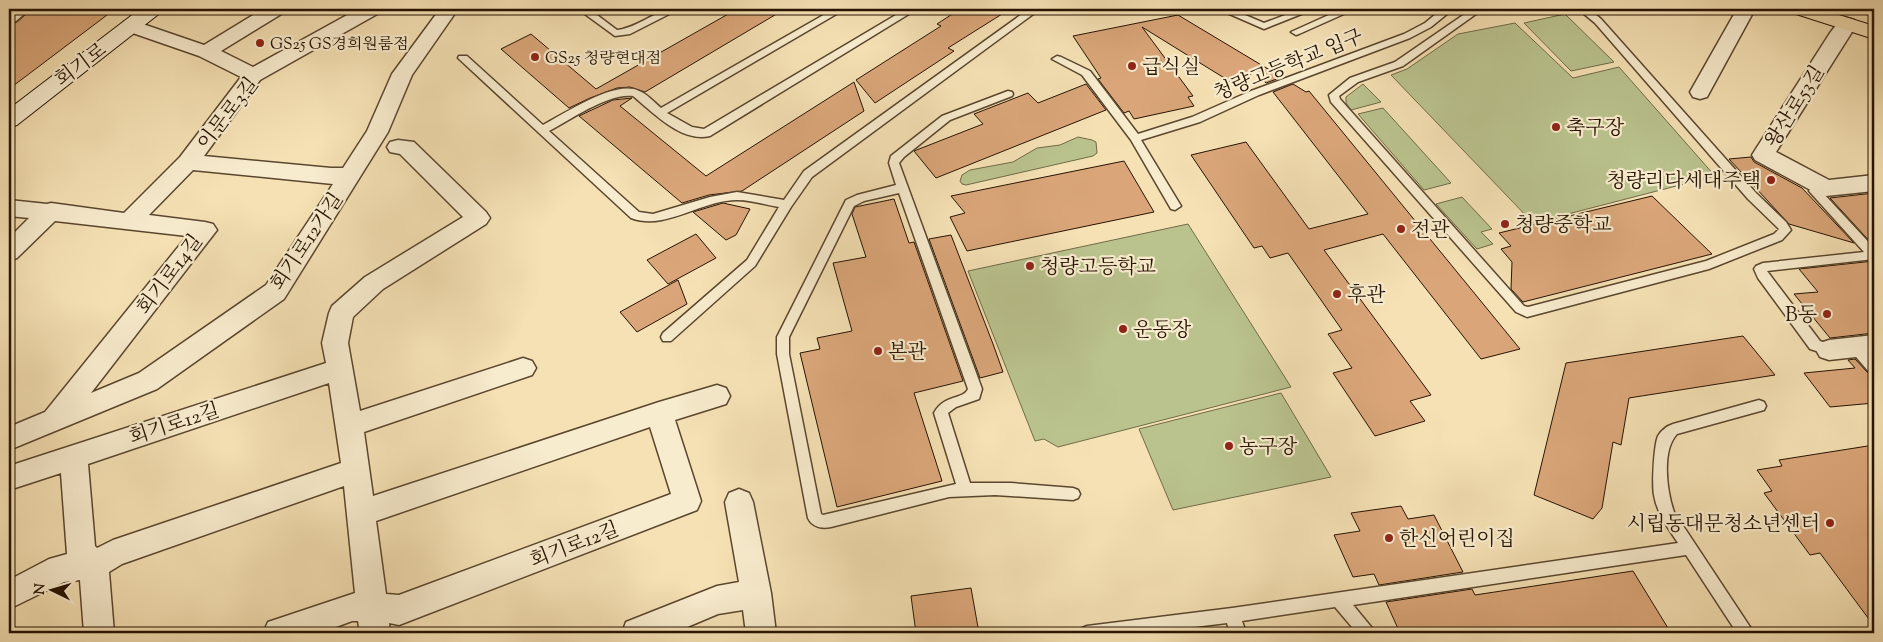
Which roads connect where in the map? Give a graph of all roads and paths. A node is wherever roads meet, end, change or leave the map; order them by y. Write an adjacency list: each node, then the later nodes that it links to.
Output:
1 (21, 9): 21 (street)
2 (152, 9): 24 (main road, 회기로)
3 (276, 9): 27 (street)
4 (372, 9): 30 (street, 이문로3길)
5 (450, 9): 37 (street, 회기로12가길)
6 (583, 9): 7 (lane)
7 (674, 9)
8 (840, 9): 33 (lane)
9 (912, 9): 33 (lane)
10 (1036, 9): 43 (lane)
11 (1223, 9): 12 (lane)
12 (1311, 9): 22 (lane)
13 (1350, 9): 22 (lane)
14 (1448, 9): 36 (lane, 청량고등학교 입구)
15 (1478, 9): 16 (lane)
16 (1583, 9)
17 (1746, 9): 31 (street)
18 (1800, 9): 23 (main road)
19 (1869, 9): 20 (main road)
20 (1874, 10)
21 (9, 17)
22 (1331, 17): 25 (lane)
23 (1847, 24): 26 (main road); 42 (street, 왕산로53길)
24 (131, 26): 27 (street); 34 (main road, 회기로)
25 (1296, 32)
26 (1874, 33)
27 (206, 52): 30 (street)
28 (463, 58): 35 (lane)
29 (1057, 59): 36 (lane)
30 (253, 75): 38 (street, 이문로3길)
31 (1700, 92)
32 (1008, 94): 41 (lane)
33 (661, 112): 35 (lane)
34 (9, 120)
35 (542, 130): 43 (lane)
36 (1134, 138): 44 (lane)
37 (381, 147): 39 (street, 회기로12가길); 55 (street)
38 (188, 162): 39 (street, 이문로3길); 47 (street, 이문로3길)
39 (349, 176): 59 (street, 회기로12가길)
40 (1874, 183): 42 (street)
41 (902, 188): 65 (lane); 65 (lane)
42 (1826, 188): 49 (lane)
43 (787, 204): 50 (lane)
44 (1175, 206)
45 (9, 208): 46 (street, 회기로14길)
46 (50, 211): 47 (street, 회기로14길); 48 (street)
47 (130, 220): 59 (street, 회기로14길)
48 (9, 252)
49 (1874, 255): 52 (lane)
50 (667, 337)
51 (1865, 346): 52 (street); 54 (lane)
52 (1829, 350)
53 (523, 368): 60 (street)
54 (1874, 368)
55 (340, 369): 60 (street); 62 (street, 회기로12길)
56 (718, 396): 58 (street)
57 (1759, 406): 69 (lane)
58 (659, 413): 68 (street); 75 (street, 회기로12길)
59 (52, 422): 61 (street, 회기로12가길)
60 (349, 426): 63 (street)
61 (9, 439)
62 (74, 456): 64 (street, 회기로12길); 70 (street)
63 (356, 470): 68 (street); 70 (street)
64 (9, 478)
65 (965, 489): 66 (lane)
66 (1073, 494)
67 (739, 502): 71 (street)
68 (362, 513): 75 (street)
69 (1690, 548): 73 (lane); 83 (lane)
70 (94, 565): 72 (street); 76 (street)
71 (756, 593): 78 (street); 79 (street)
72 (9, 595)
73 (1338, 599): 74 (lane); 82 (lane)
74 (1232, 615): 80 (lane); 81 (lane)
75 (374, 620): 77 (street, 회기로12길)
76 (99, 633)
77 (280, 633)
78 (636, 633)
79 (761, 633)
80 (1087, 633)
81 (1238, 633)
82 (1367, 633)
83 (1746, 633)

